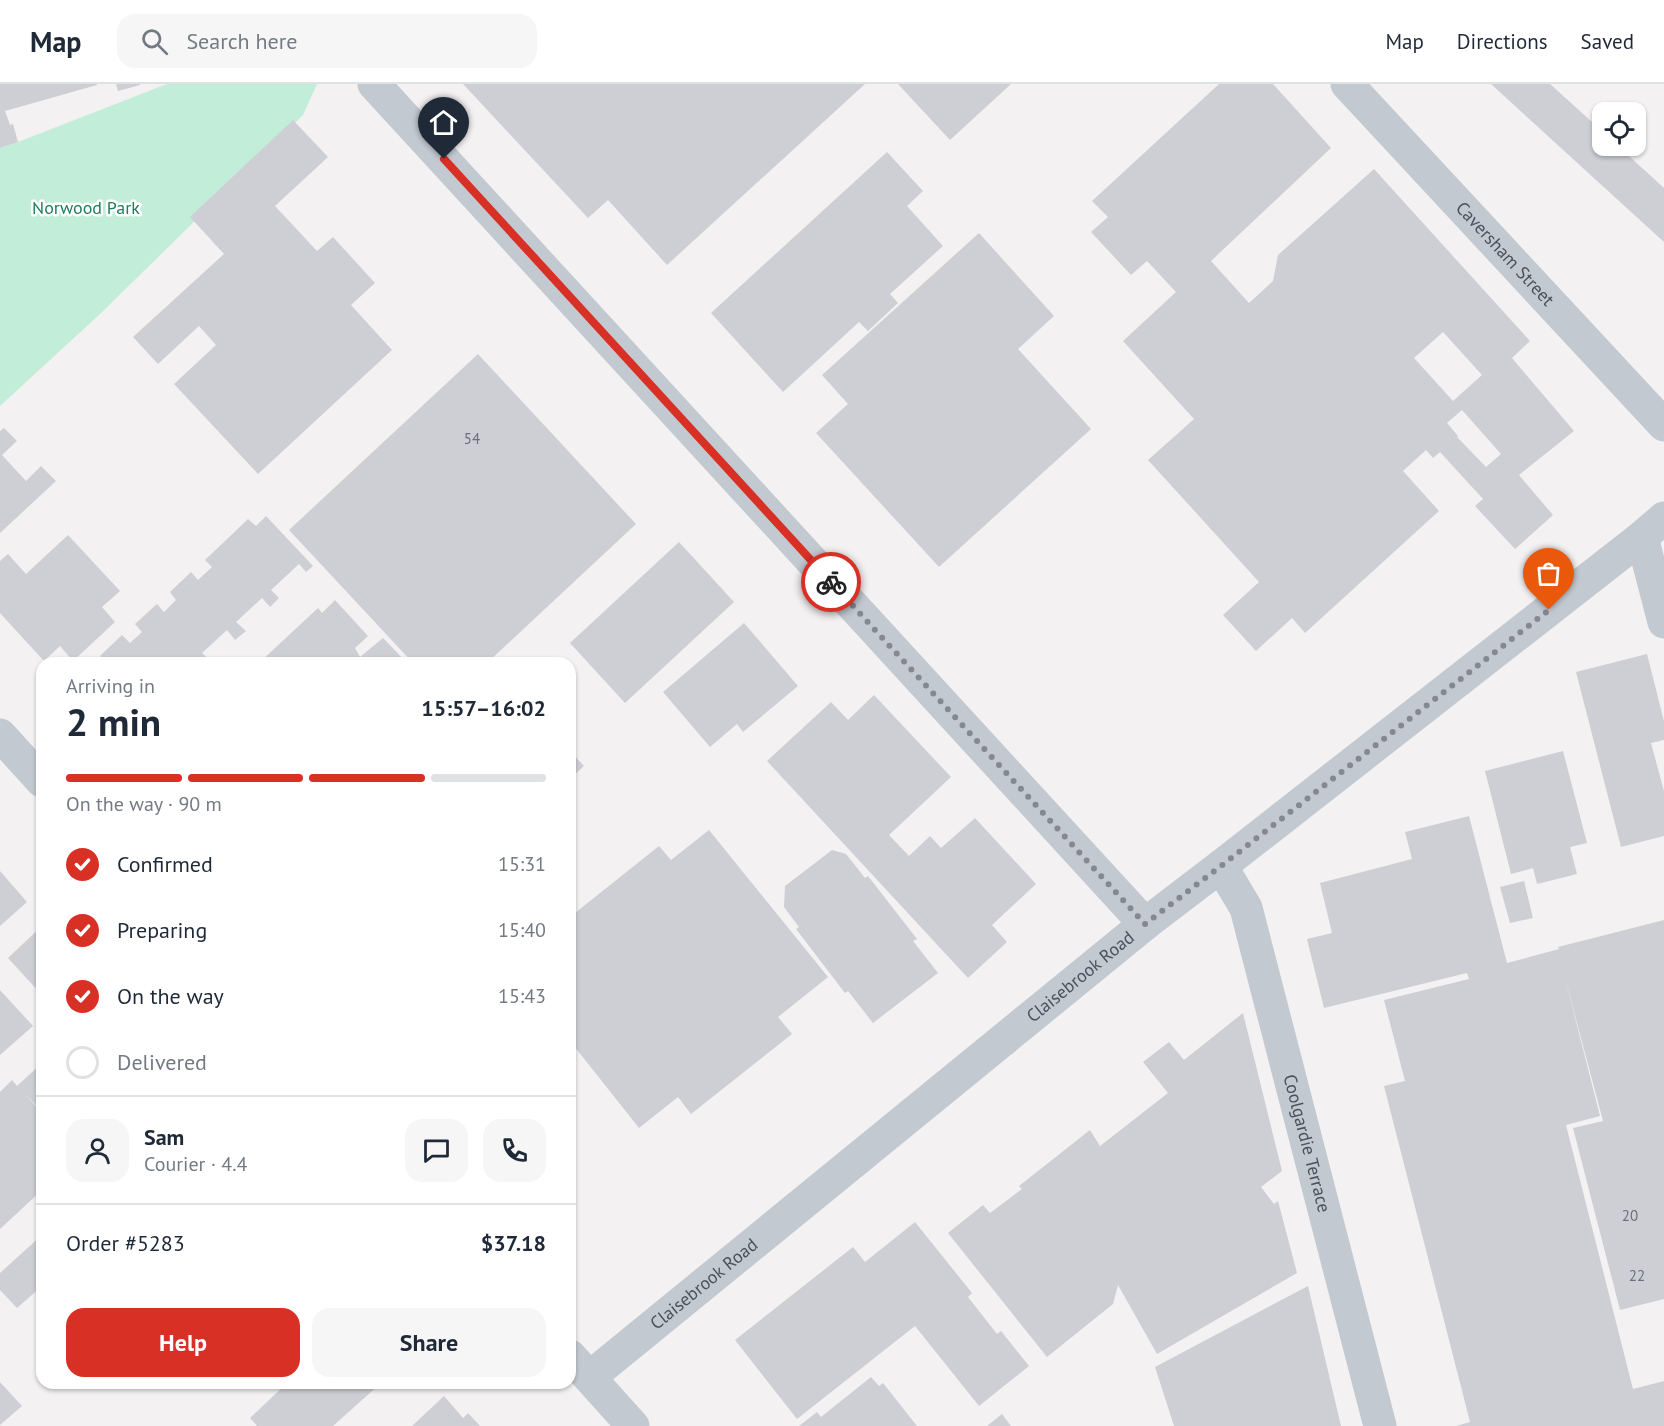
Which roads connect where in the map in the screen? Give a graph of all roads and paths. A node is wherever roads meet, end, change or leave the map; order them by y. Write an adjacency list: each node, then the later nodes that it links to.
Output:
1 (374, 84): 9 (street)
2 (1347, 84): 3 (street, Caversham Street)
3 (1664, 425)
4 (1653, 528): 5 (street); 8 (street, Claisebrook Road)
5 (1664, 622)
6 (0, 735): 7 (street)
7 (36, 774)
8 (1221, 866): 9 (street, Claisebrook Road); 12 (street, Coolgardie Terrace)
9 (1145, 924): 10 (street, Claisebrook Road)
10 (580, 1366): 11 (street)
11 (633, 1426)
12 (1380, 1426)

